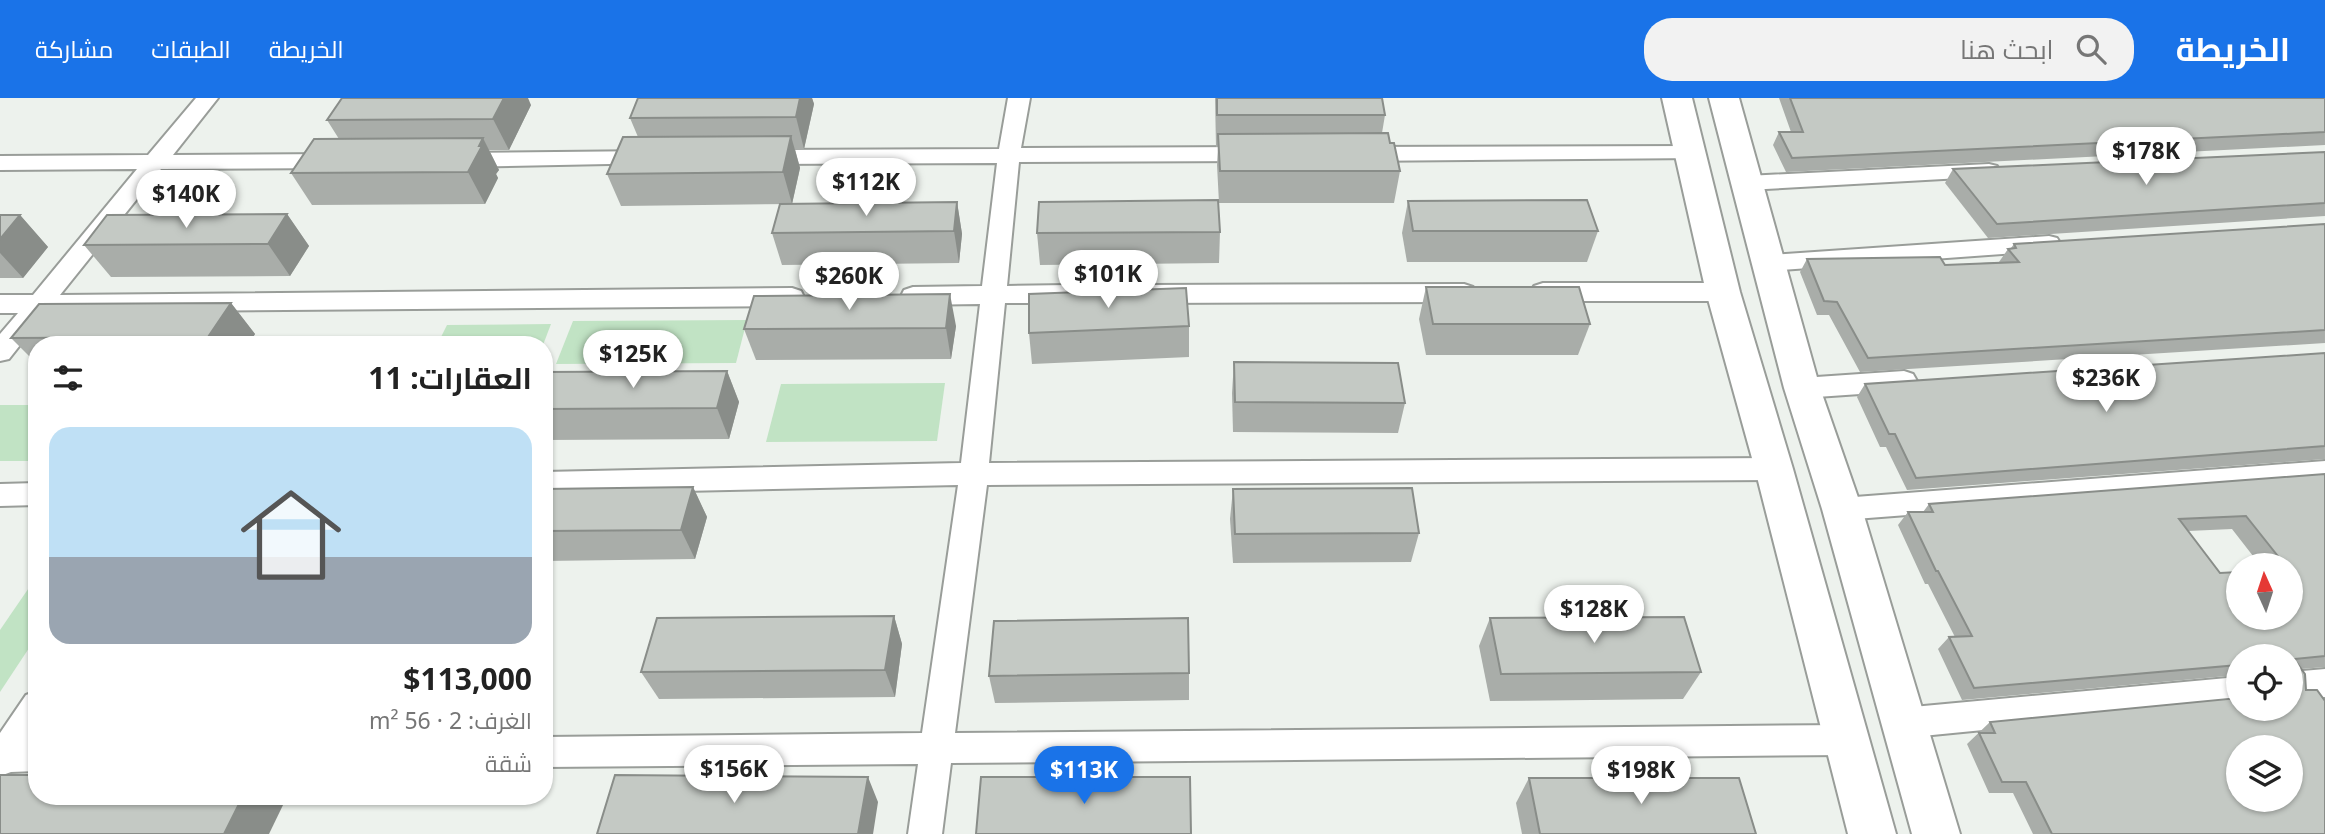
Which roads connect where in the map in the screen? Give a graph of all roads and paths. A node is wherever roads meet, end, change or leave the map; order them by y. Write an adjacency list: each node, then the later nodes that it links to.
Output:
1 (207, 98): 13 (street)
2 (1019, 98): 8 (street)
3 (1677, 98): 5 (main road)
4 (1724, 98): 16 (main road)
5 (1692, 153): 7 (street); 20 (main road)
6 (1274, 154): 8 (street)
7 (1330, 154)
8 (1009, 155): 9 (street); 24 (street)
9 (733, 157)
10 (678, 158): 11 (street)
11 (430, 160)
12 (361, 161): 13 (street)
13 (154, 162): 14 (street); 28 (street)
14 (0, 163)
15 (2008, 170): 16 (street)
16 (1747, 183): 18 (main road)
17 (2075, 243): 18 (street)
18 (1769, 263): 31 (main road)
19 (1516, 292): 20 (street)
20 (1723, 292): 32 (main road)
21 (1489, 293): 23 (street)
22 (1090, 294): 24 (street)
23 (1118, 294)
24 (994, 295): 26 (street); 34 (street)
25 (814, 296): 28 (street)
26 (883, 296)
27 (0, 304): 28 (street)
28 (40, 304): 29 (street)
29 (0, 352)
30 (1926, 380): 31 (street)
31 (1802, 388): 38 (main road)
32 (1774, 469): 34 (street); 44 (main road)
33 (2325, 472): 38 (street)
34 (974, 474): 35 (street); 45 (street)
35 (553, 482)
36 (28, 494): 37 (street)
37 (0, 495)
38 (1842, 509): 43 (main road)
39 (2325, 683): 40 (street)
40 (2303, 685)
41 (2226, 692): 43 (street)
42 (28, 718): 48 (street)
43 (1902, 723): 51 (main road)
44 (1847, 740): 45 (street); 50 (main road)
45 (935, 748): 46 (street); 49 (street)
46 (553, 752)
47 (28, 757): 48 (street)
48 (1, 759)
49 (925, 834)
50 (1872, 834)
51 (1936, 834)

